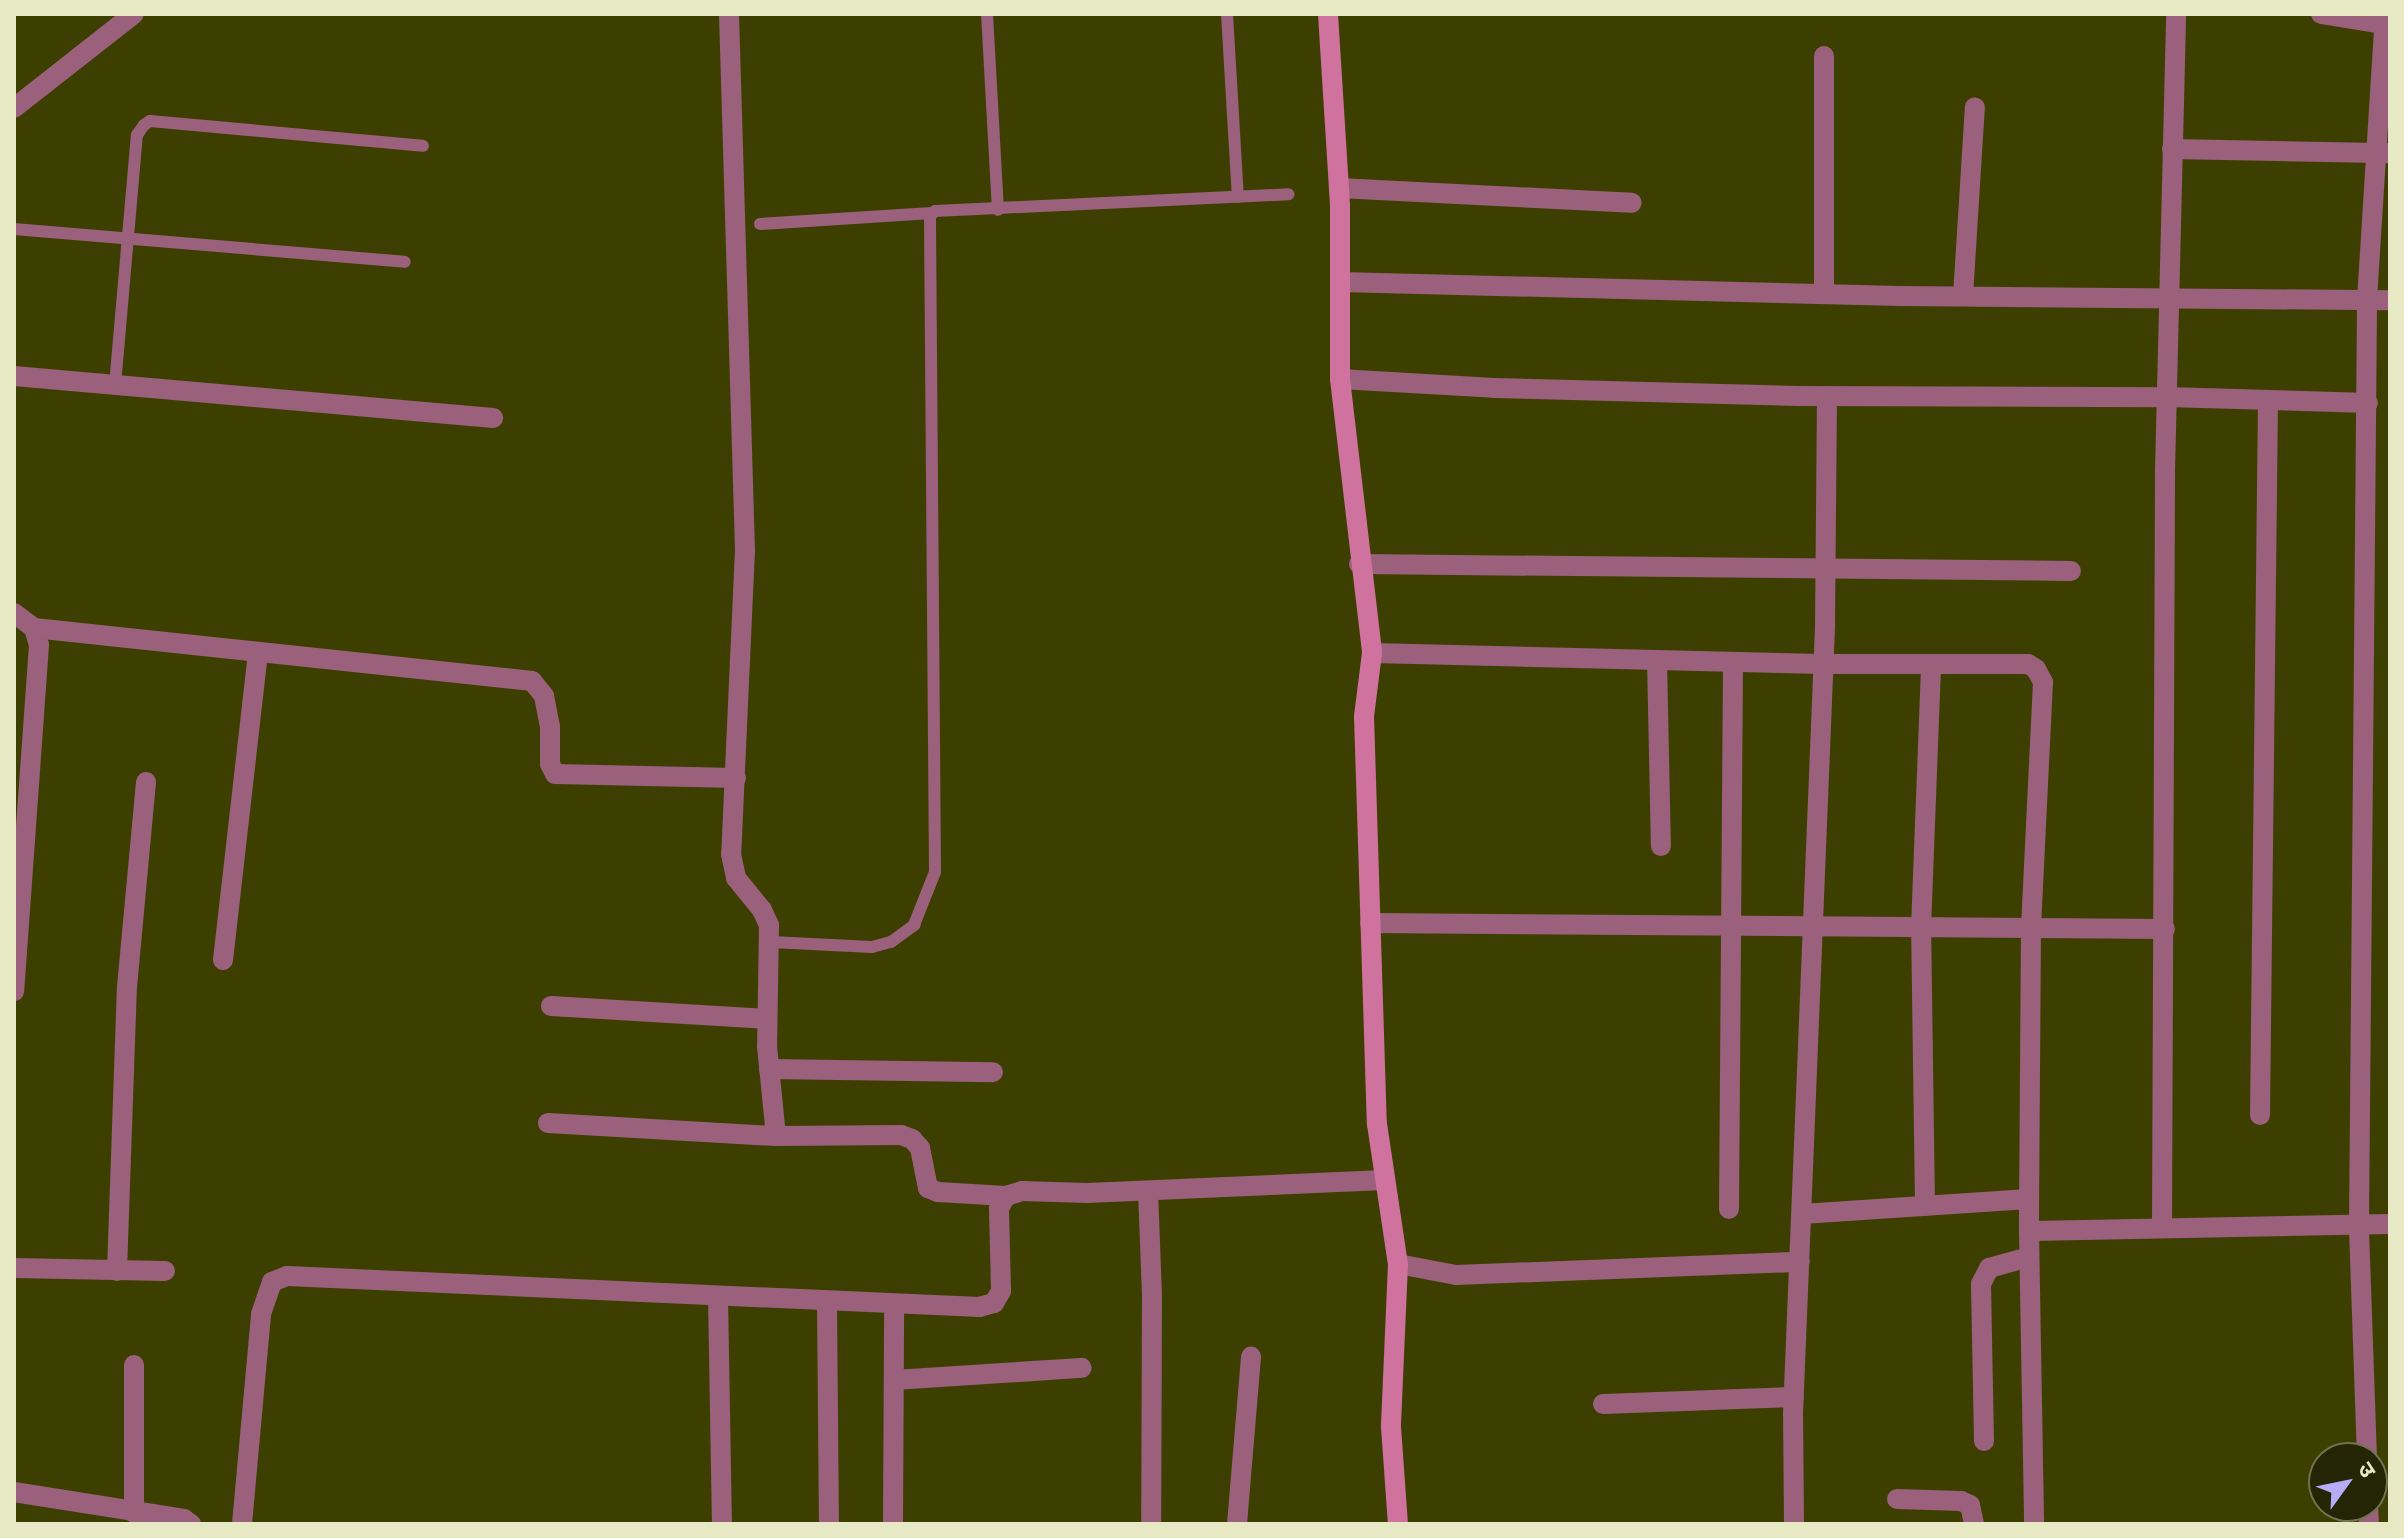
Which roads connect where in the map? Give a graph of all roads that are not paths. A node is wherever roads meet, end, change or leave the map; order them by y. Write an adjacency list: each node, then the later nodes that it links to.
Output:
1 (134, 14): 11 (street)
2 (729, 14): 52 (street)
3 (987, 14): 19 (lane)
4 (1227, 14): 17 (lane)
5 (1328, 14): 15 (street)
6 (2176, 14): 13 (street)
7 (2321, 14): 8 (street)
8 (2386, 21): 14 (street)
9 (1824, 56): 26 (street)
10 (1975, 107): 27 (street)
11 (14, 108)
12 (423, 146): 23 (lane)
13 (2172, 149): 14 (street); 28 (street)
14 (2382, 153): 29 (street)
15 (1339, 188): 18 (street); 25 (street)
16 (1289, 194): 17 (lane)
17 (1238, 197): 19 (lane)
18 (1632, 203)
19 (998, 210): 20 (lane)
20 (932, 213): 21 (lane); 61 (lane)
21 (760, 224)
22 (14, 229): 23 (lane)
23 (128, 238): 24 (lane); 33 (lane)
24 (405, 262)
25 (1340, 282): 26 (street); 32 (street)
26 (1824, 294): 27 (street)
27 (1963, 296): 28 (street)
28 (2169, 298): 29 (street); 35 (street)
29 (2367, 300): 30 (street); 37 (street)
30 (2390, 300)
31 (14, 376): 33 (street)
32 (1340, 379): 34 (street); 41 (street)
33 (115, 385): 38 (street)
34 (1827, 396): 35 (street); 42 (street)
35 (2167, 397): 36 (street); 60 (street)
36 (2268, 400): 37 (street); 68 (street)
37 (2368, 403): 40 (street)
38 (493, 418)
39 (2390, 438): 40 (street)
40 (2368, 439): 78 (street)
41 (1359, 564): 42 (street); 47 (street)
42 (1826, 570): 43 (street); 50 (street)
43 (2071, 571)
44 (14, 613): 45 (street)
45 (34, 628): 46 (street); 63 (street)
46 (258, 653): 52 (street); 62 (street)
47 (1372, 653): 48 (street); 55 (street)
48 (1657, 660): 49 (street); 54 (street)
49 (1733, 662): 50 (street); 56 (street)
50 (1824, 664): 51 (street); 57 (street)
51 (1931, 664): 58 (street); 59 (street)
52 (736, 778): 61 (street)
53 (146, 782): 86 (street)
54 (1661, 846)
55 (1370, 923): 56 (street); 71 (street)
56 (1732, 927): 57 (street); 76 (street)
57 (1814, 927): 58 (street); 77 (street)
58 (1921, 928): 59 (street); 75 (street)
59 (2031, 928): 60 (street); 74 (street)
60 (2165, 929): 80 (street)
61 (771, 942): 65 (street)
62 (223, 960)
63 (14, 991)
64 (551, 1006): 65 (street)
65 (767, 1019): 66 (street)
66 (769, 1069): 67 (street); 70 (street)
67 (993, 1072)
68 (2260, 1115)
69 (548, 1123): 70 (street)
70 (776, 1136): 73 (street)
71 (1385, 1180): 72 (street); 84 (street)
72 (1148, 1191): 73 (street); 107 (street)
73 (1006, 1196): 90 (street)
74 (2029, 1199): 75 (street); 81 (street)
75 (1925, 1206): 77 (street)
76 (1729, 1209)
77 (1802, 1214): 83 (street)
78 (2359, 1224): 79 (street); 80 (street); 98 (street)
79 (2390, 1224)
80 (2162, 1226): 81 (street)
81 (2029, 1231): 82 (street)
82 (2029, 1257): 97 (street); 112 (street)
83 (1800, 1262): 84 (street); 95 (street)
84 (1398, 1264): 109 (street)
85 (14, 1268): 86 (street)
86 (117, 1271): 87 (street)
87 (165, 1271)
88 (718, 1297): 89 (street); 103 (street); 104 (street)
89 (827, 1302): 90 (street); 105 (street)
90 (894, 1304): 94 (street)
91 (1251, 1357): 108 (street)
92 (134, 1365): 101 (street)
93 (1082, 1368): 94 (street)
94 (894, 1380): 106 (street)
95 (1794, 1397): 96 (street); 110 (street)
96 (1603, 1404)
97 (1984, 1441)
98 (2366, 1442)
99 (14, 1492): 101 (street)
100 (1897, 1499): 111 (street)
101 (134, 1513): 102 (street)
102 (191, 1524)
103 (242, 1524)
104 (722, 1524)
105 (829, 1524)
106 (893, 1524)
107 (1151, 1524)
108 (1237, 1524)
109 (1398, 1524)
110 (1794, 1524)
111 (1974, 1524)
112 (2034, 1524)

